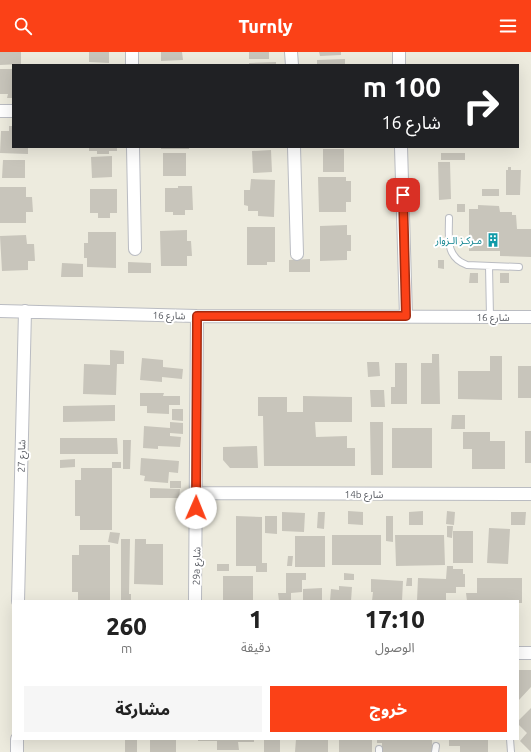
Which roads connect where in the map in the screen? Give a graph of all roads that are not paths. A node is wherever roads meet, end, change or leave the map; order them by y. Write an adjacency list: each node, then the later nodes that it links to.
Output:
1 (132, 52): 4 (street)
2 (291, 52): 5 (street)
3 (399, 52): 6 (street)
4 (132, 64)
5 (292, 64)
6 (400, 64)
7 (0, 111): 8 (street)
8 (12, 111)
9 (133, 148): 13 (street)
10 (294, 148): 14 (street)
11 (402, 148): 20 (street)
12 (449, 218): 15 (lane)
13 (135, 249)
14 (297, 254)
15 (489, 266): 16 (lane); 21 (lane)
16 (519, 267)
17 (25, 311): 18 (street, شارع 16); 19 (street, شارع 16); 25 (street, شارع 27)
18 (0, 312)
19 (197, 316): 20 (street, شارع 16); 23 (street, 29a شارع)
20 (406, 316): 21 (street, شارع 16)
21 (490, 317): 22 (street, شارع 16)
22 (531, 318)
23 (197, 493): 24 (street, 14b شارع); 26 (street, 29a شارع)
24 (531, 494)
25 (18, 600)
26 (195, 600)
27 (519, 653): 28 (street)
28 (531, 653)
29 (17, 740): 31 (street)
30 (510, 740): 32 (lane)
31 (17, 752)
32 (511, 752)

